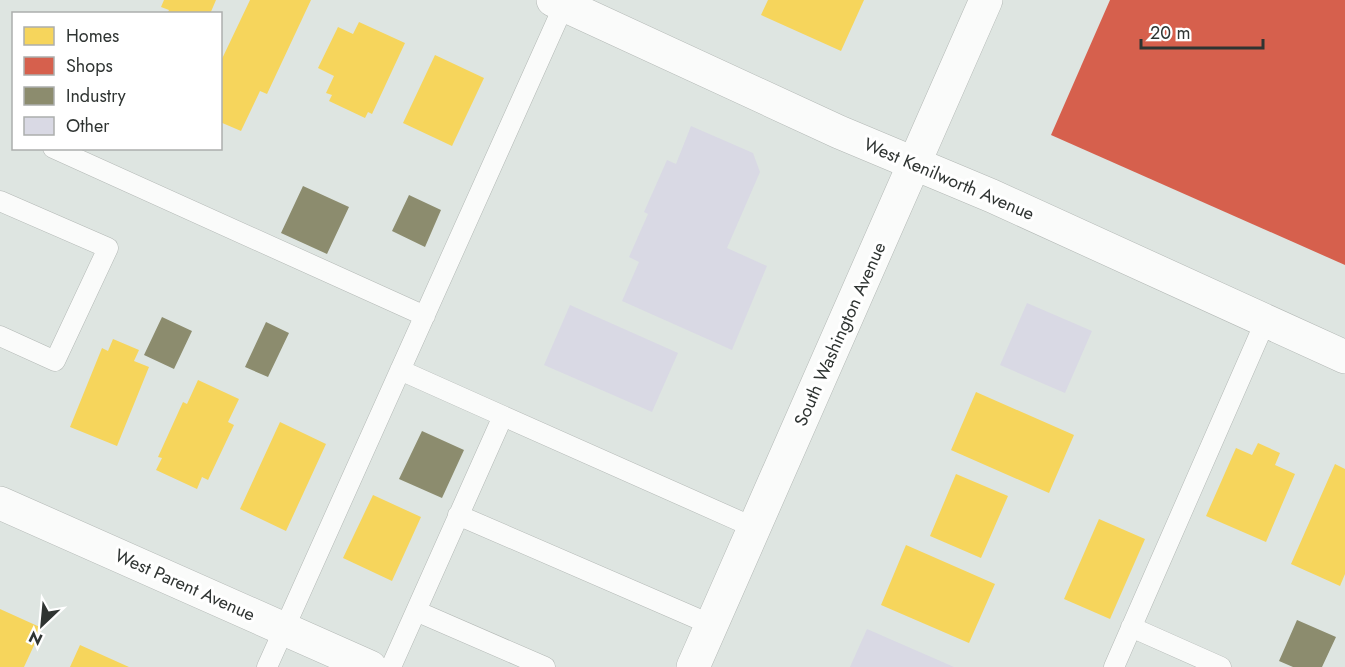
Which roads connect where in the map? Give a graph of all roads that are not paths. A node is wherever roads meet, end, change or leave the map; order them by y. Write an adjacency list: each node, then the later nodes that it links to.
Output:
1 (986, 0): 4 (street, South Washington Avenue)
2 (558, 2): 4 (street, West Kenilworth Avenue); 6 (lane)
3 (57, 150): 6 (lane)
4 (915, 164): 7 (street, West Kenilworth Avenue); 14 (street, South Washington Avenue)
5 (0, 201): 8 (lane)
6 (425, 316): 10 (lane)
7 (1265, 322): 9 (street, West Kenilworth Avenue); 17 (lane)
8 (0, 336)
9 (1345, 357)
10 (400, 370): 11 (lane); 18 (lane)
11 (503, 416): 13 (lane); 14 (lane)
12 (0, 503): 18 (street, West Parent Avenue)
13 (458, 515): 15 (lane); 16 (lane)
14 (755, 528): 16 (street, South Washington Avenue)
15 (416, 611): 21 (lane); 22 (lane)
16 (712, 625): 23 (street, South Washington Avenue)
17 (1131, 627): 24 (lane); 25 (lane)
18 (284, 628): 19 (lane); 20 (street, West Parent Avenue)
19 (267, 667)
20 (370, 667)
21 (391, 667)
22 (545, 667)
23 (693, 667)
24 (1114, 667)
25 (1221, 667)

